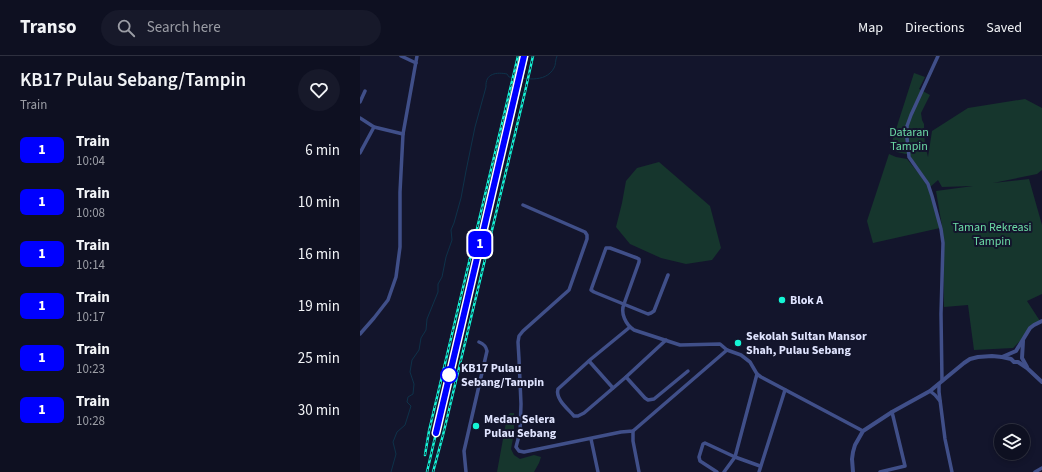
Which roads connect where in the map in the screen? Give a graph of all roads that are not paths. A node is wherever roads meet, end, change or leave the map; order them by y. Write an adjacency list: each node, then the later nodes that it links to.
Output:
1 (403, 56): 4 (street)
2 (417, 56): 4 (street)
3 (938, 56): 32 (street)
4 (416, 62): 9 (street)
5 (365, 91): 6 (street)
6 (360, 102)
7 (360, 118): 8 (street)
8 (374, 127): 9 (street); 10 (street)
9 (403, 134): 16 (street)
10 (360, 153)
11 (523, 205): 40 (street)
12 (668, 275): 13 (street)
13 (624, 304): 13 (street); 15 (street)
14 (1042, 321): 18 (street)
15 (630, 327): 17 (street); 25 (street)
16 (360, 334)
17 (666, 340): 20 (street); 30 (street)
18 (1023, 340): 21 (street); 22 (street)
19 (479, 342): 45 (street)
20 (727, 350): 29 (street); 38 (street)
21 (1014, 352): 22 (street); 23 (street); 24 (street)
22 (1022, 356): 26 (street); 27 (street)
23 (1002, 357): 24 (street); 32 (street)
24 (1011, 359): 26 (street)
25 (589, 361): 33 (street); 33 (street)
26 (1018, 362): 27 (street)
27 (1027, 368): 31 (street)
28 (688, 370): 30 (street)
29 (757, 374): 34 (street); 41 (street)
30 (626, 377): 33 (street)
31 (1042, 382)
32 (940, 383): 35 (street); 36 (street)
33 (613, 388)
34 (785, 390): 39 (street); 42 (street)
35 (930, 391): 36 (street); 37 (street)
36 (940, 402): 54 (street)
37 (892, 412): 39 (street); 43 (street)
38 (633, 431): 40 (street); 47 (street)
39 (863, 431): 51 (street)
40 (591, 439): 46 (street)
41 (735, 457): 42 (street); 48 (street); 49 (street)
42 (760, 466): 50 (street)
43 (905, 466): 52 (street); 53 (street)
44 (1042, 468): 55 (street)
45 (466, 472)
46 (598, 472)
47 (639, 472)
48 (717, 472)
49 (724, 472)
50 (759, 472)
51 (853, 472)
52 (880, 472)
53 (906, 472)
54 (952, 472)
55 (1035, 472)

